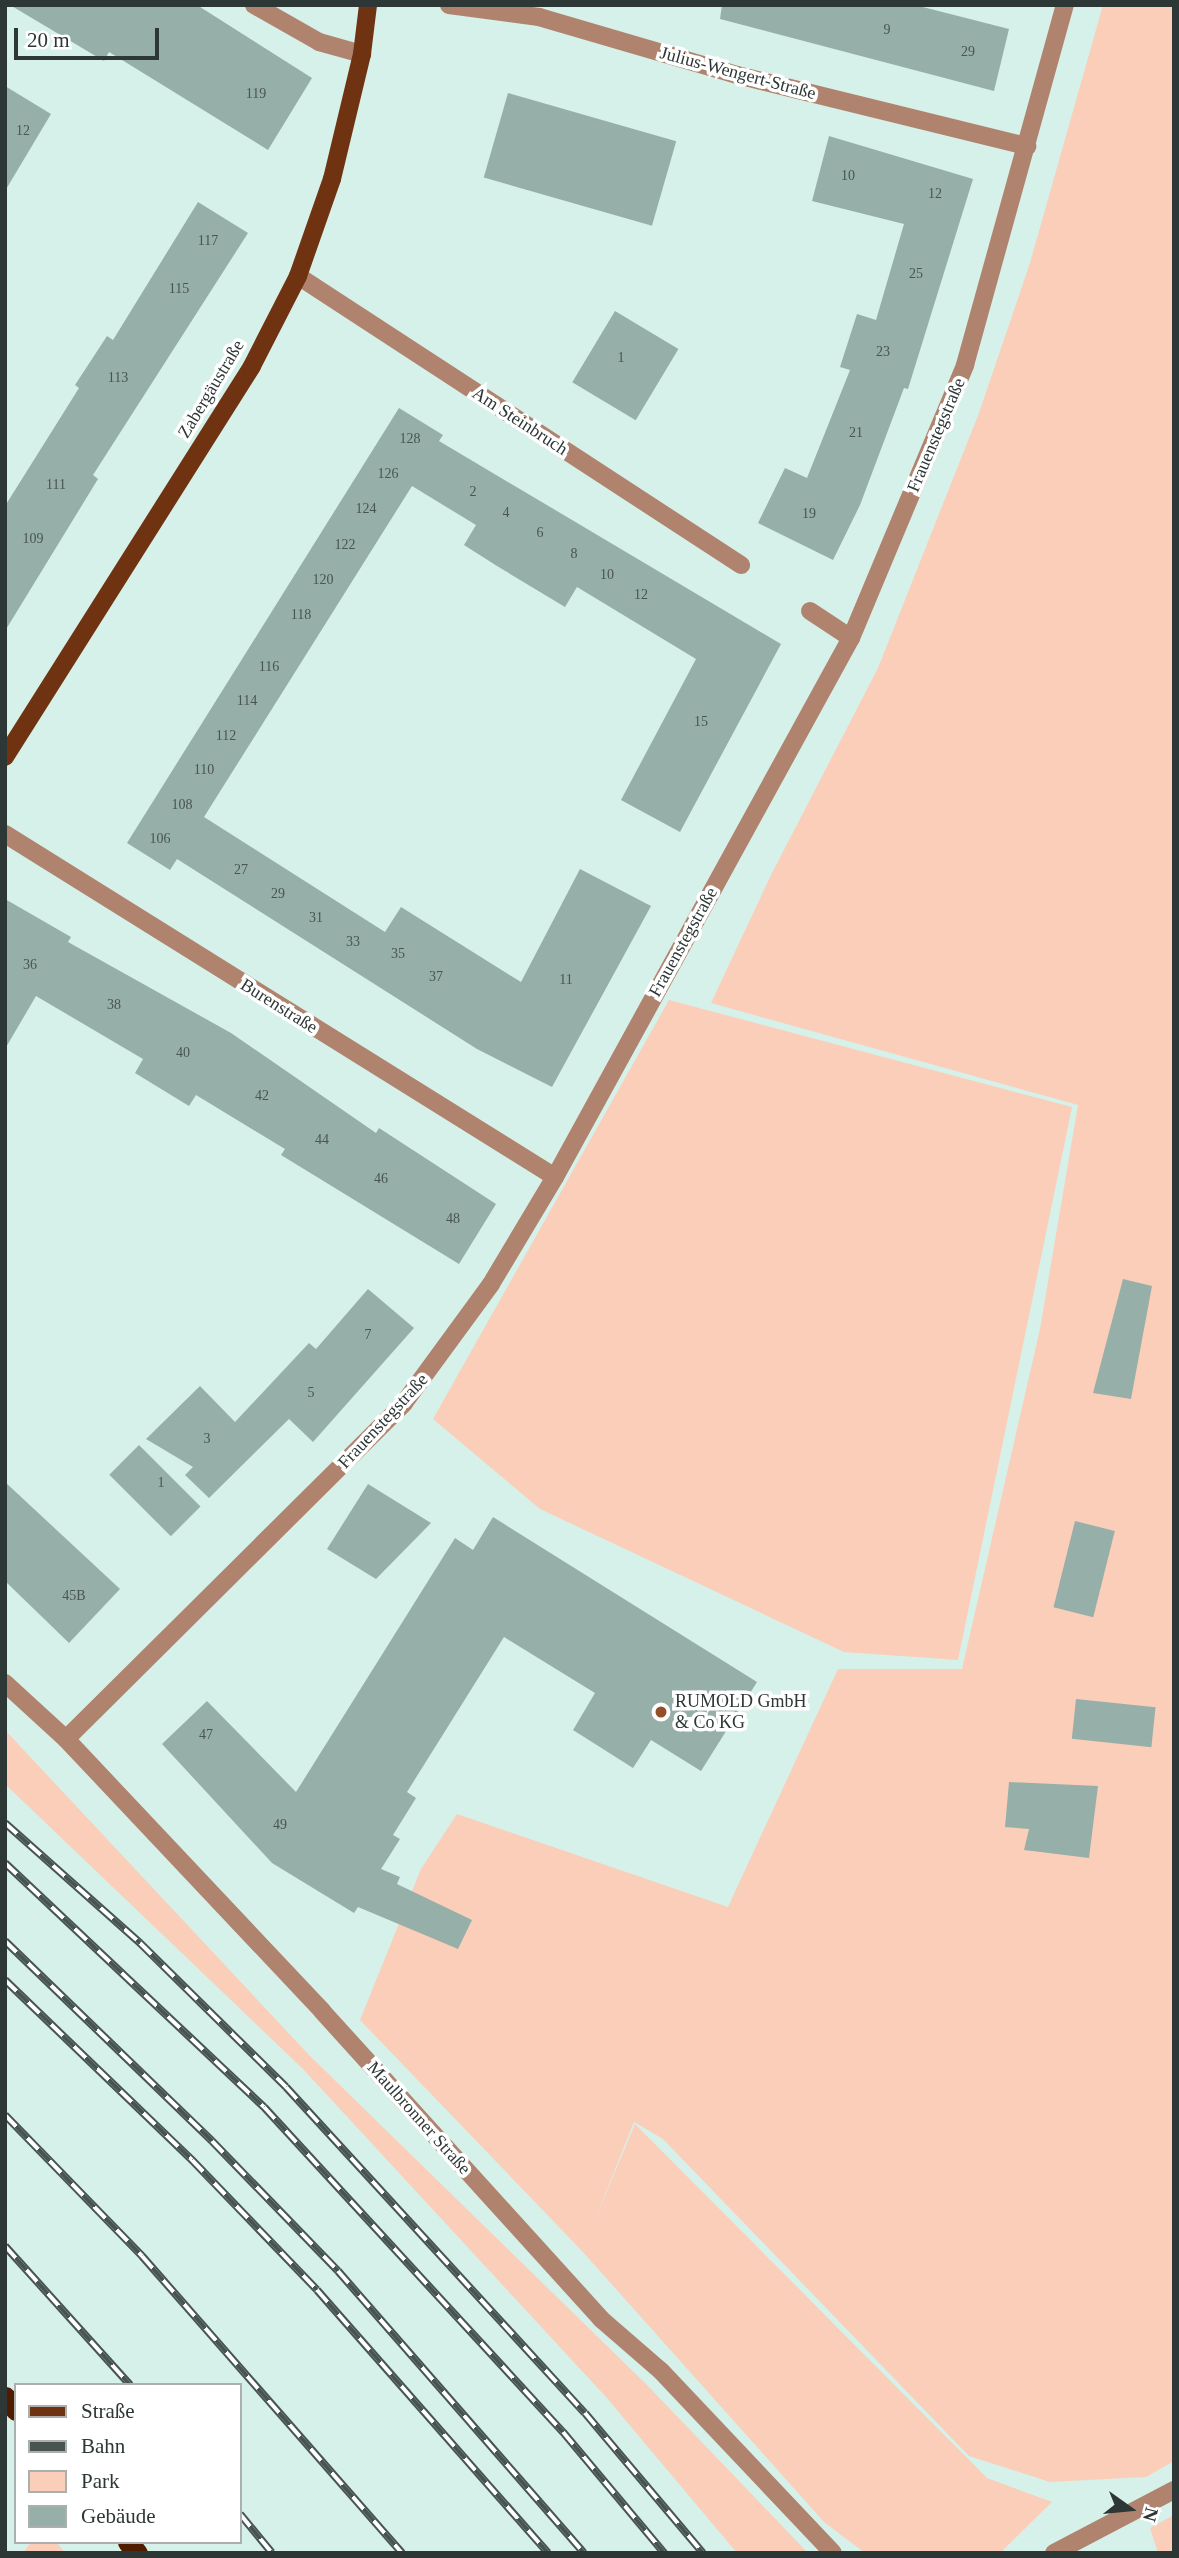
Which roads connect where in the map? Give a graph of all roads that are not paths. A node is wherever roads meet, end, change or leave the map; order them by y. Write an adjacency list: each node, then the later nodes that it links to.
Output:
1 (254, 5): 5 (street)
2 (368, 5): 5 (main road, Zabergäustraße)
3 (449, 5): 6 (street, Julius-Wengert-Straße)
4 (1065, 5): 6 (street, Frauenstegstraße)
5 (362, 54): 7 (main road, Zabergäustraße)
6 (1027, 146): 10 (street, Frauenstegstraße)
7 (298, 276): 8 (street, Am Steinbruch); 11 (main road, Zabergäustraße)
8 (741, 565)
9 (810, 611): 10 (street)
10 (851, 638): 13 (street, Frauenstegstraße)
11 (5, 757)
12 (5, 834): 13 (street, Burenstraße)
13 (555, 1177): 15 (street, Frauenstegstraße)
14 (5, 1683): 15 (street, Maulbronner Straße)
15 (66, 1739): 17 (street, Maulbronner Straße)
16 (1174, 2490): 18 (street)
17 (833, 2553)
18 (1054, 2553)

